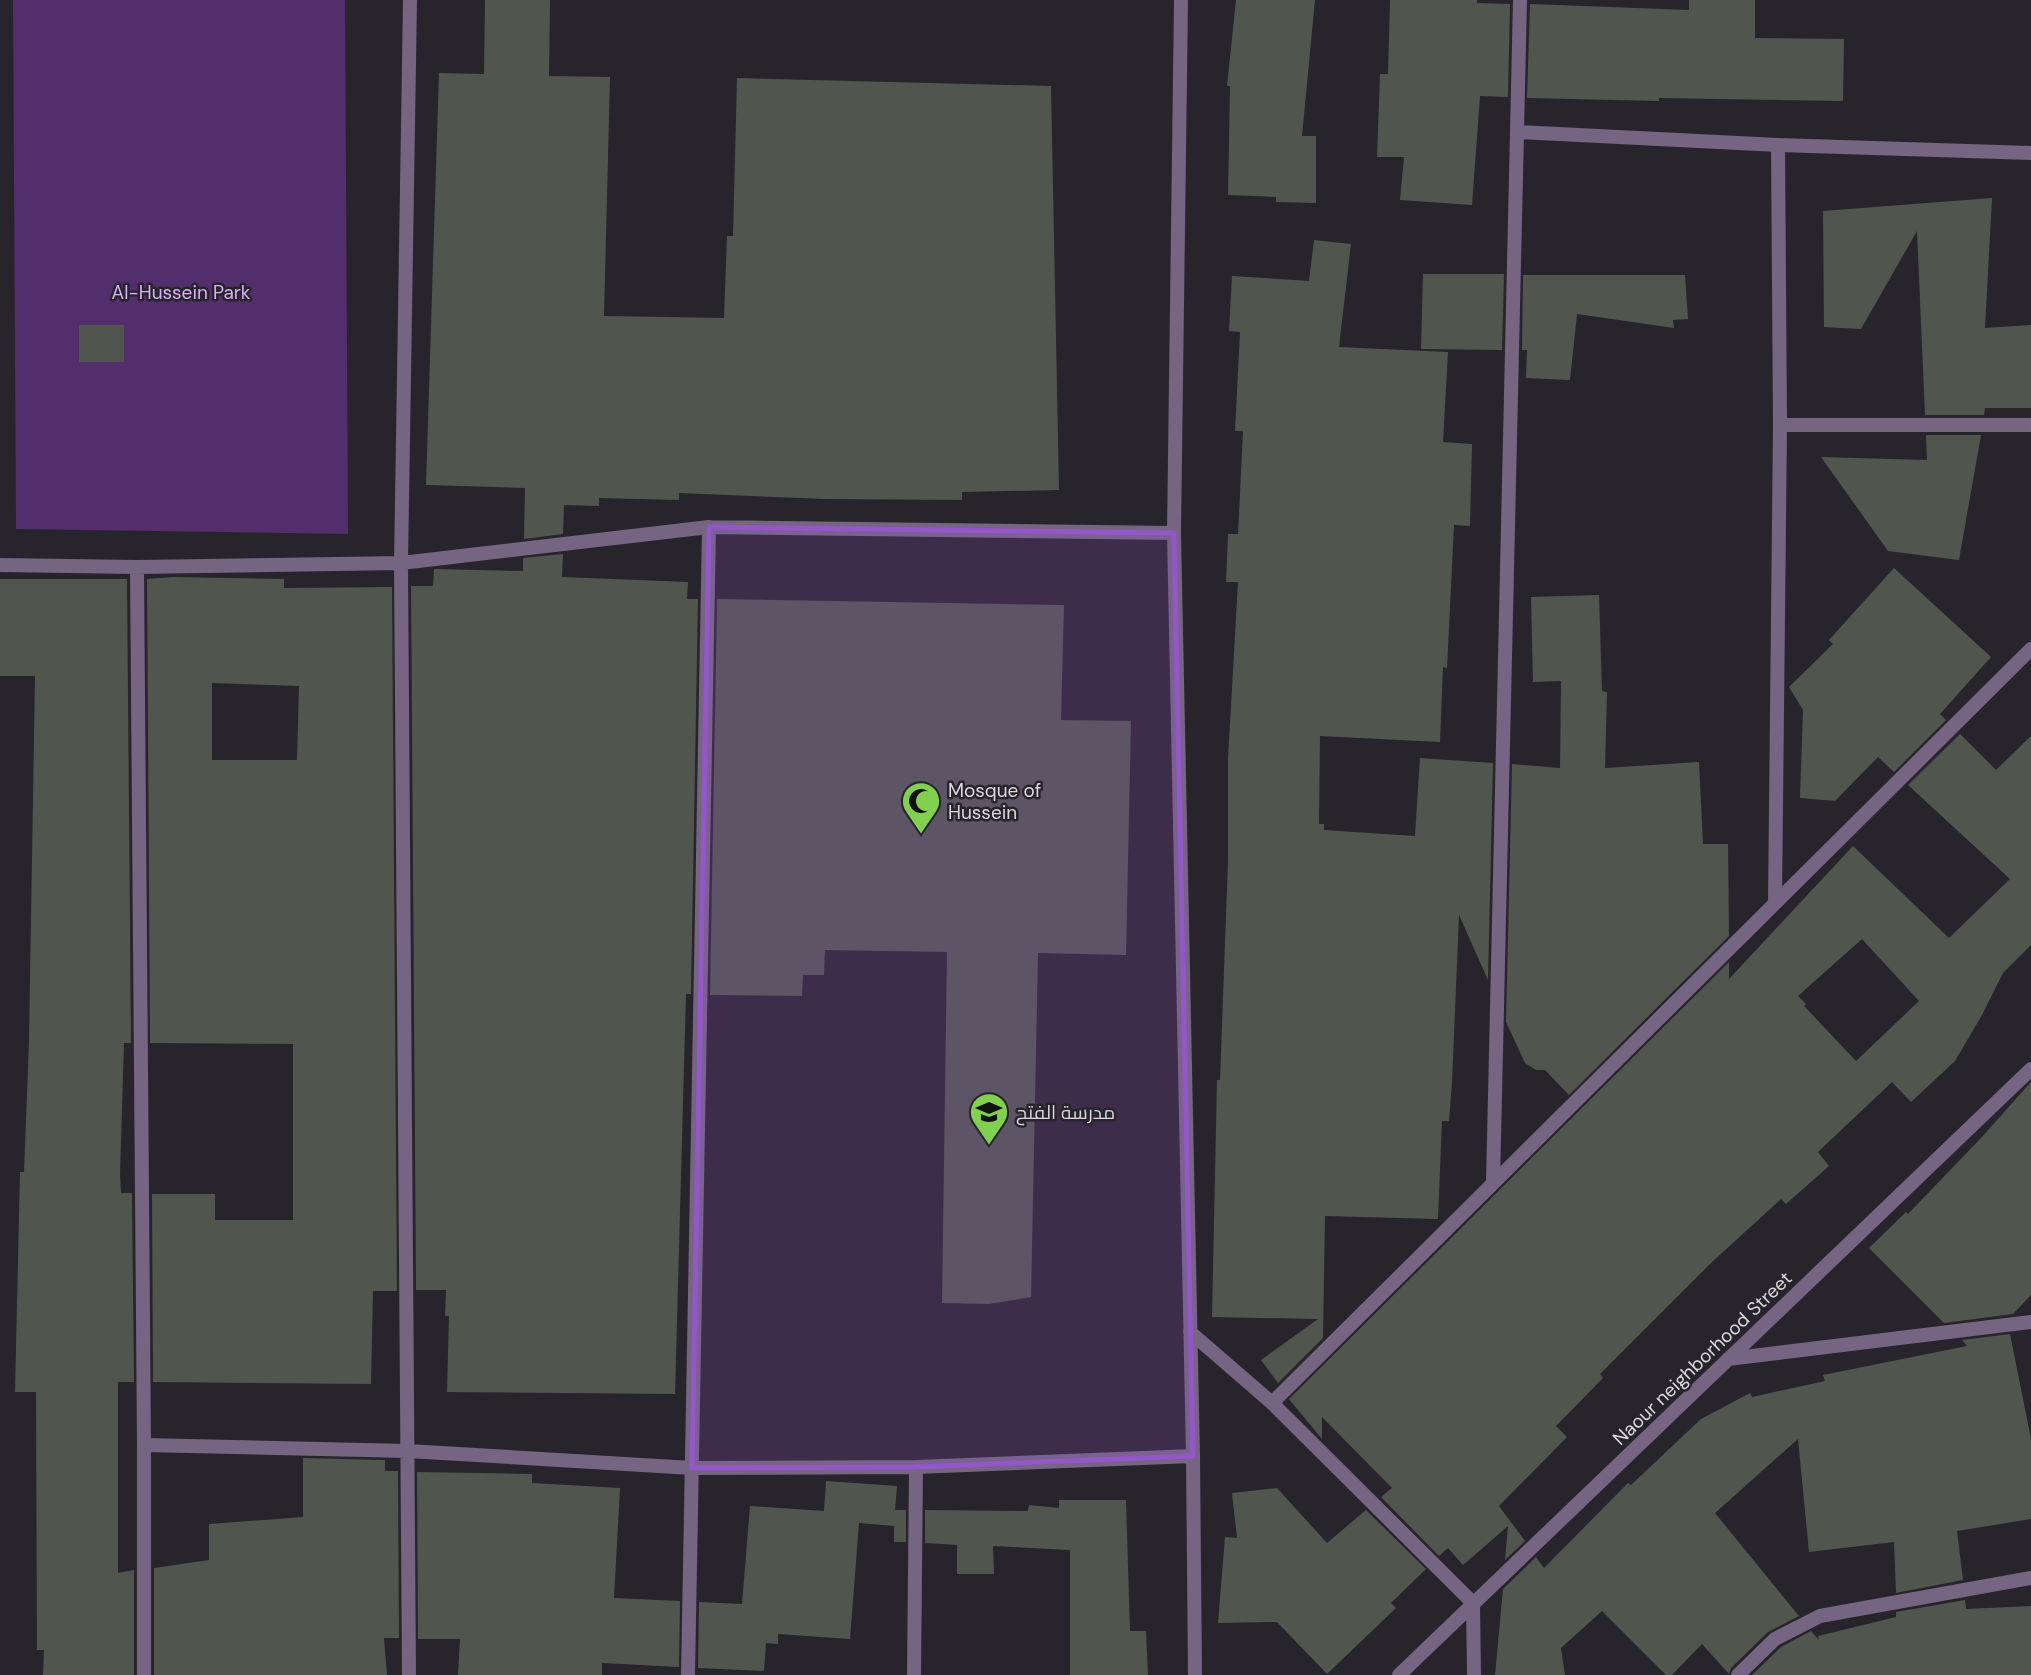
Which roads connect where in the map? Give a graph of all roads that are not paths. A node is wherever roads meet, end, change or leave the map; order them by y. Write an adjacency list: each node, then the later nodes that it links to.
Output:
1 (410, 0): 11 (street)
2 (1181, 0): 10 (street)
3 (1520, 0): 4 (street)
4 (1518, 132): 5 (street); 17 (street)
5 (1778, 145): 6 (street); 7 (street)
6 (2031, 153)
7 (1780, 425): 8 (street); 15 (street)
8 (2031, 425)
9 (709, 527): 10 (street); 11 (street); 26 (street)
10 (1174, 533): 19 (street)
11 (401, 563): 13 (street); 23 (street)
12 (0, 565): 13 (street)
13 (137, 567): 22 (street)
14 (2031, 649): 15 (street)
15 (1776, 903): 17 (street)
16 (2031, 1069): 20 (street, Naour neighborhood Street)
17 (1493, 1183): 21 (street)
18 (2031, 1322): 20 (street)
19 (1190, 1332): 21 (street); 24 (street)
20 (1728, 1359): 28 (street, Naour neighborhood Street)
21 (1272, 1403): 28 (street)
22 (145, 1445): 23 (street); 29 (street)
23 (408, 1451): 26 (street); 30 (street)
24 (1193, 1456): 25 (street); 33 (street)
25 (916, 1467): 26 (street); 32 (street)
26 (692, 1468): 31 (street)
27 (2031, 1578): 36 (street)
28 (1473, 1603): 34 (street, Naour neighborhood Street); 35 (street)
29 (144, 1675)
30 (409, 1675)
31 (688, 1675)
32 (914, 1675)
33 (1195, 1675)
34 (1399, 1675)
35 (1474, 1675)
36 (1738, 1675)

